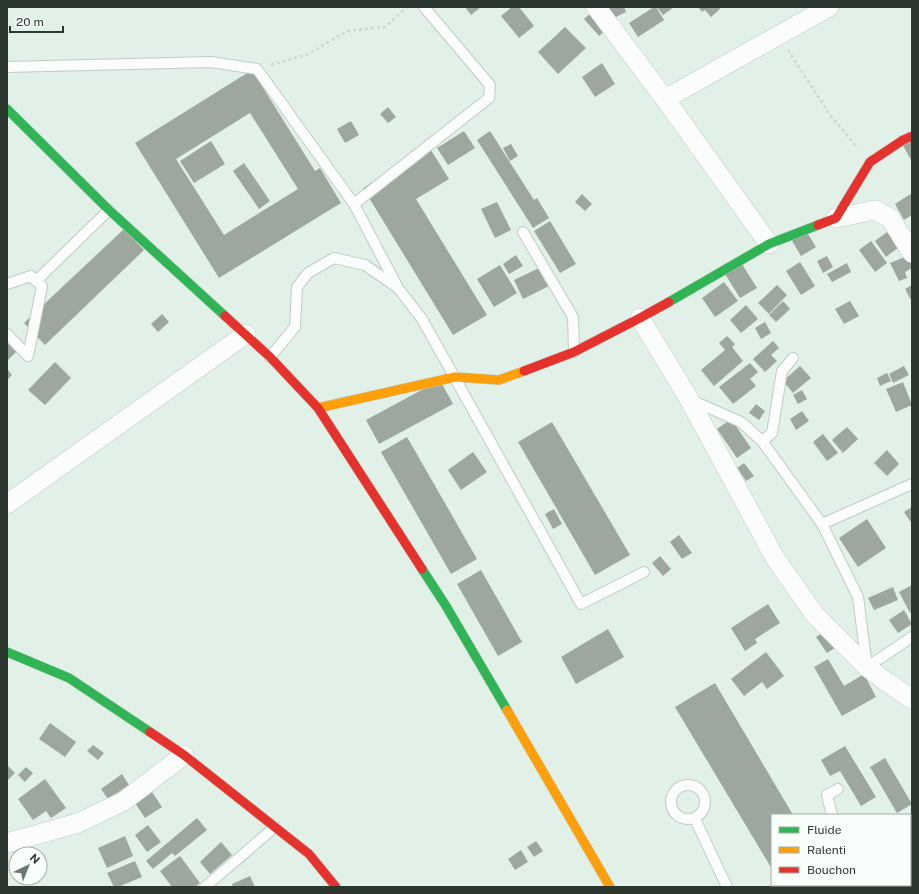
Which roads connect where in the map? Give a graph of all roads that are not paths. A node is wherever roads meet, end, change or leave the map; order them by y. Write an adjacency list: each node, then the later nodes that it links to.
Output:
1 (424, 7): 8 (lane)
2 (596, 7): 5 (street)
3 (820, 9): 5 (street)
4 (7, 67): 8 (lane)
5 (665, 99): 12 (street)
6 (7, 109): 9 (main road)
7 (912, 136): 10 (main road)
8 (354, 204): 16 (lane)
9 (109, 210): 14 (lane); 19 (main road)
10 (836, 218): 12 (main road); 13 (street)
11 (523, 232): 20 (lane)
12 (769, 244): 17 (main road)
13 (912, 253)
14 (36, 281): 15 (lane); 18 (lane)
15 (7, 284)
16 (398, 288): 21 (lane); 23 (lane)
17 (640, 318): 20 (main road); 24 (street)
18 (7, 334)
19 (246, 334): 21 (main road); 28 (street)
20 (574, 352): 23 (main road)
21 (270, 357): 25 (main road)
22 (793, 358): 26 (lane)
23 (455, 377): 25 (main road); 30 (lane)
24 (688, 399): 26 (lane); 33 (street)
25 (318, 408): 43 (main road)
26 (762, 441): 29 (lane)
27 (912, 484): 29 (lane)
28 (7, 504)
29 (822, 524): 33 (lane)
30 (644, 572)
31 (912, 637): 33 (lane)
32 (7, 652): 35 (main road)
33 (867, 667): 34 (street)
34 (912, 699)
35 (184, 755): 39 (main road); 40 (street)
36 (838, 789): 37 (lane)
37 (832, 814)
38 (695, 819): 44 (lane)
39 (275, 827): 41 (lane); 42 (main road)
40 (7, 843)
41 (205, 887)
42 (336, 887)
43 (610, 887)
44 (727, 887)

